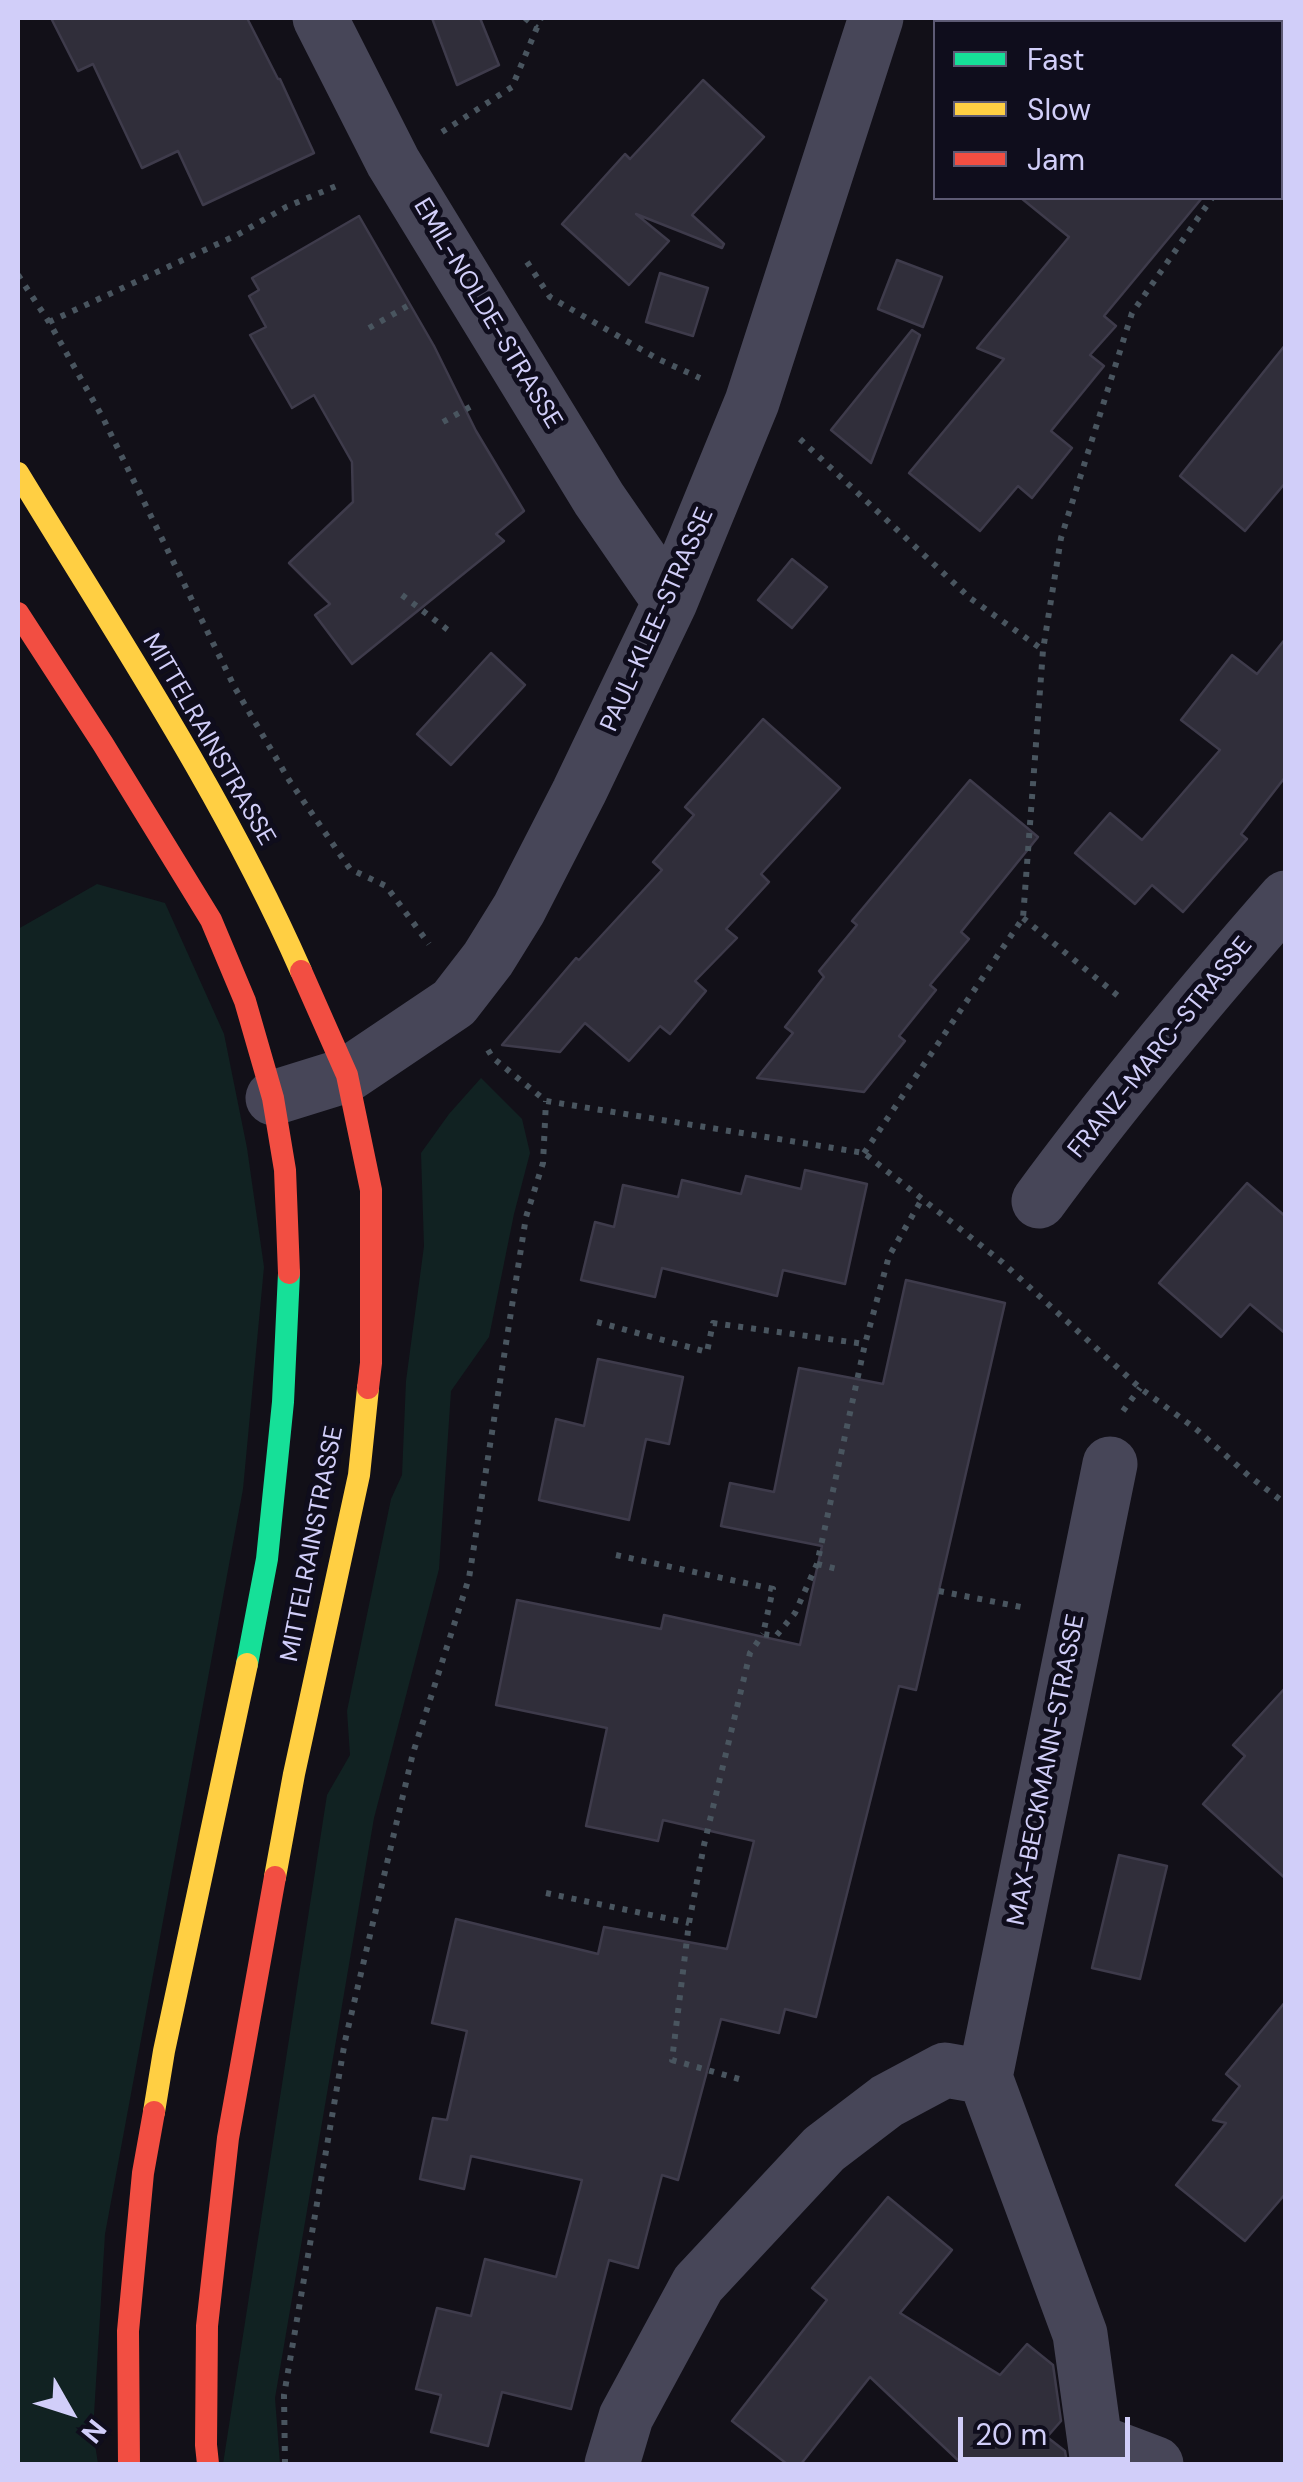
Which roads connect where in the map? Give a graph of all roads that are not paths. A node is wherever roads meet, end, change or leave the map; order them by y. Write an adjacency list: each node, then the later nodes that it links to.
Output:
1 (320, 18): 4 (street, EMIL-NOLDE-STRASSE)
2 (876, 18): 4 (street, PAUL-KLEE-STRASSE)
3 (21, 486): 7 (street, MITTELRAINSTRASSE)
4 (670, 602): 7 (street, PAUL-KLEE-STRASSE)
5 (18, 613): 8 (street, MITTELRAINSTRASSE)
6 (1286, 898): 9 (street, FRANZ-MARC-STRASSE)
7 (347, 1075): 8 (street, PAUL-KLEE-STRASSE); 14 (street, MITTELRAINSTRASSE)
8 (273, 1098): 13 (street, MITTELRAINSTRASSE)
9 (1038, 1202)
10 (1110, 1464): 11 (street, MAX-BECKMANN-STRASSE)
11 (986, 2077): 12 (street); 15 (street)
12 (1097, 2453): 16 (street)
13 (129, 2464)
14 (208, 2464)
15 (612, 2464)
16 (1156, 2464)

